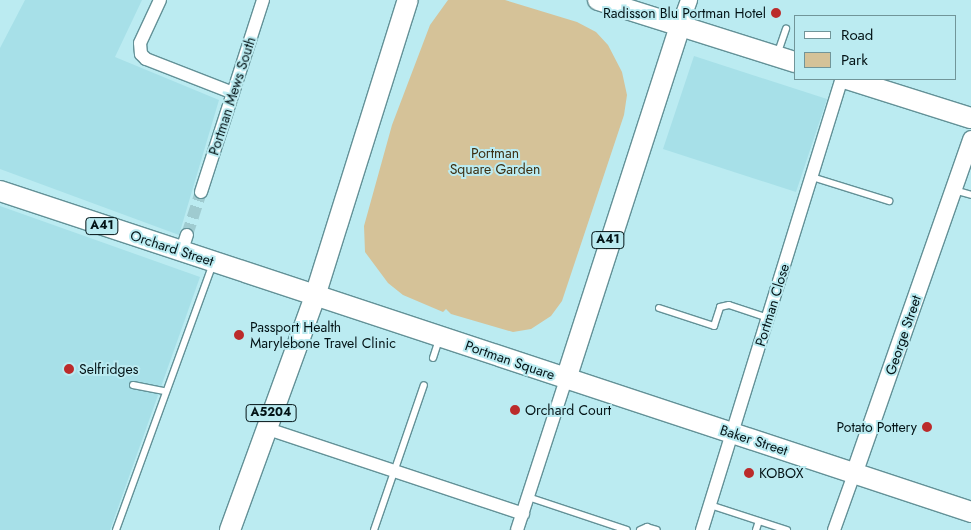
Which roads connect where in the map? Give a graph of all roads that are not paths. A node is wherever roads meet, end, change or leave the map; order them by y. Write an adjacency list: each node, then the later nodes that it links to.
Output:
1 (160, 0): 11 (street)
2 (264, 0): 11 (street, Portman Mews South)
3 (408, 0): 21 (main road, A5204)
4 (598, 0): 6 (main road)
5 (689, 0): 6 (street)
6 (680, 25): 8 (main road); 26 (main road, Portman Square / A41)
7 (786, 29): 8 (lane)
8 (786, 59)
9 (842, 80): 14 (street, Portman Close)
10 (850, 80): 12 (main road)
11 (233, 93): 17 (street, Portman Mews South)
12 (971, 118)
13 (971, 139): 15 (street, George Street)
14 (812, 177): 19 (lane); 23 (street, Portman Close)
15 (954, 190): 18 (lane); 33 (street, George Street)
16 (0, 191): 20 (main road, Orchard Street / A41)
17 (201, 192)
18 (971, 195)
19 (889, 201)
20 (213, 261): 21 (main road, Orchard Street / A41); 29 (lane)
21 (315, 296): 24 (main road, Portman Square / A41); 30 (main road, A5204)
22 (659, 308): 23 (lane)
23 (768, 318): 31 (street, Portman Close)
24 (441, 335): 25 (lane); 26 (main road, Portman Square / A41)
25 (433, 358)
26 (566, 379): 31 (main road, Baker Street / A41); 34 (street)
27 (133, 384): 29 (lane)
28 (424, 385): 32 (lane)
29 (164, 391): 40 (lane)
30 (265, 428): 32 (street); 41 (main road, A5204)
31 (733, 434): 33 (main road, Baker Street / A41); 35 (street, Portman Close)
32 (394, 471): 37 (street); 42 (lane)
33 (854, 474): 36 (main road, Baker Street / A41); 50 (street, George Street)
34 (528, 497): 37 (street); 44 (lane)
35 (710, 505): 38 (lane); 47 (street, Portman Close)
36 (971, 512)
37 (523, 514): 43 (street)
38 (759, 521): 39 (lane); 48 (lane)
39 (775, 528): 49 (lane)
40 (116, 530)
41 (230, 530)
42 (374, 530)
43 (517, 530)
44 (627, 530)
45 (640, 530): 46 (lane)
46 (657, 530)
47 (702, 530)
48 (756, 530)
49 (787, 530)
50 (834, 530)

